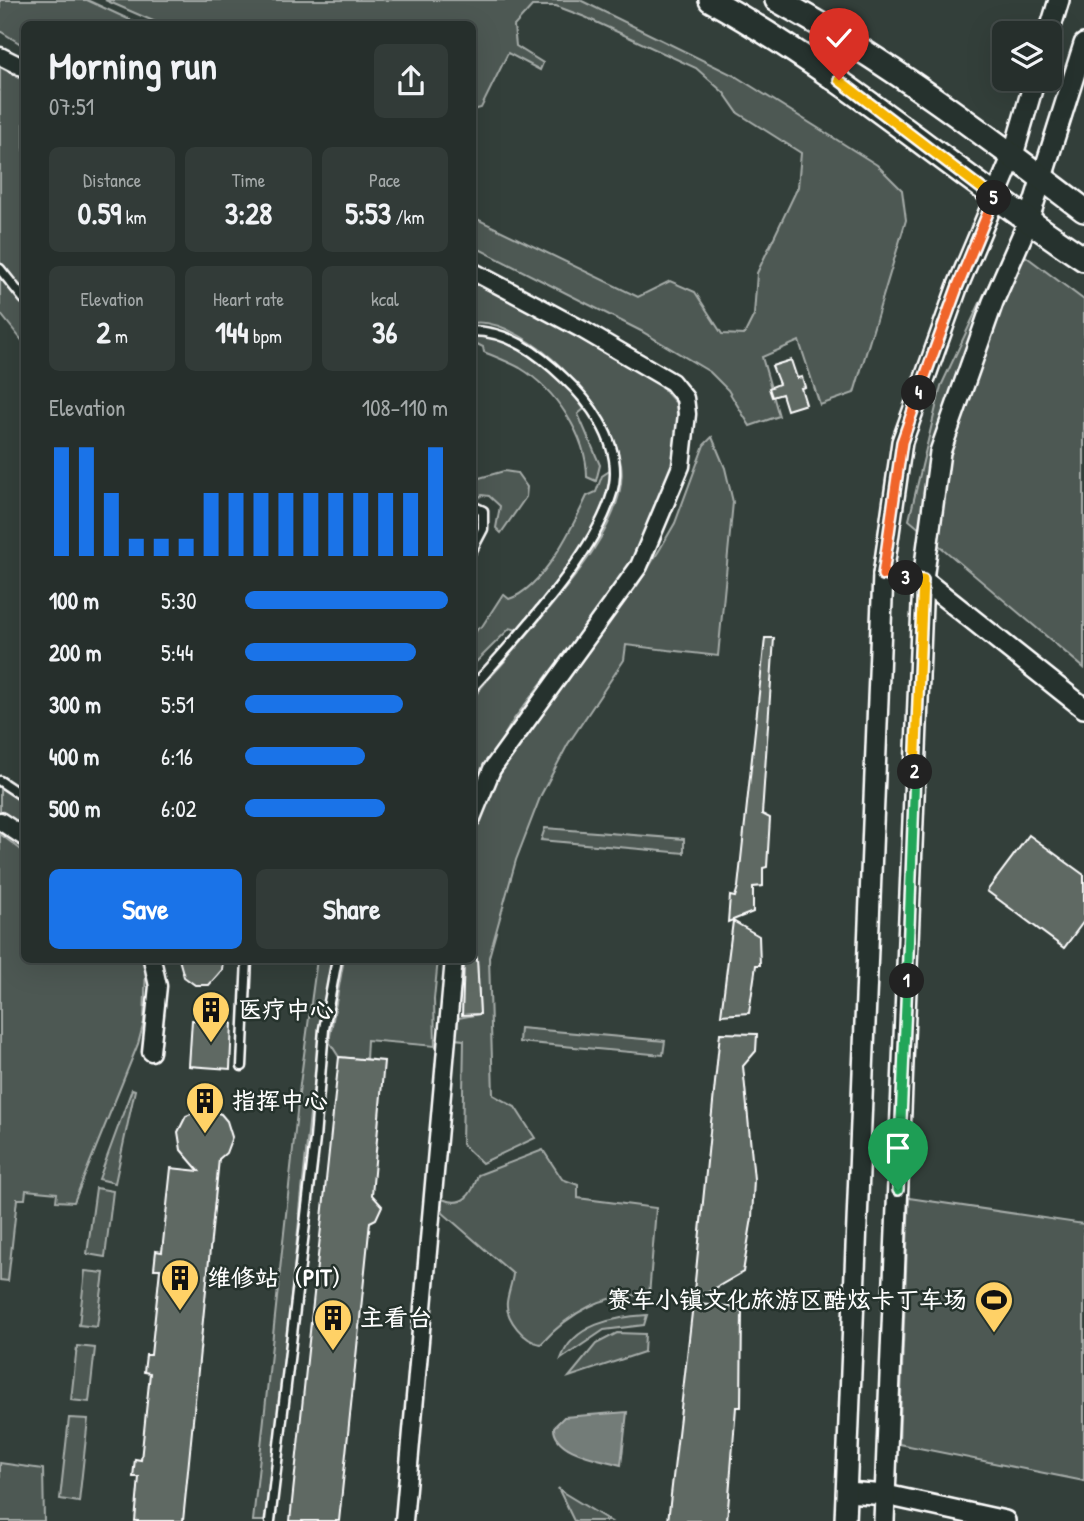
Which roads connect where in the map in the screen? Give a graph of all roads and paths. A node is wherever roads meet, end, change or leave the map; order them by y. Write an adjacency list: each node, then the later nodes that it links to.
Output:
1 (710, 0): 11 (main road)
2 (776, 0): 9 (main road)
3 (1059, 0): 4 (street)
4 (1053, 21)
5 (1084, 44): 10 (street)
6 (0, 55): 7 (street)
7 (21, 66)
8 (1032, 91): 9 (street)
9 (1013, 155): 10 (main road); 11 (street)
10 (1042, 177): 12 (main road); 13 (street)
11 (995, 197): 13 (main road); 21 (street)
12 (1084, 210)
13 (1028, 222): 14 (main road); 22 (street)
14 (1084, 259)
15 (0, 269): 17 (lane)
16 (476, 273): 27 (street)
17 (21, 295)
18 (476, 331): 23 (lane)
19 (476, 508): 20 (lane)
20 (476, 542)
21 (883, 575): 22 (street); 36 (street)
22 (923, 580): 24 (street); 37 (street)
23 (476, 683)
24 (1084, 708)
25 (0, 780): 26 (lane)
26 (21, 795)
27 (476, 808)
28 (0, 821): 29 (street)
29 (21, 835)
30 (153, 963): 34 (street)
31 (247, 963): 35 (lane)
32 (337, 963): 38 (lane)
33 (454, 963): 39 (street)
34 (152, 1052)
35 (242, 1066)
36 (847, 1492): 37 (street); 40 (street)
37 (886, 1495): 41 (street); 42 (street)
38 (270, 1521)
39 (404, 1521)
40 (845, 1521)
41 (884, 1521)
42 (1005, 1521)

